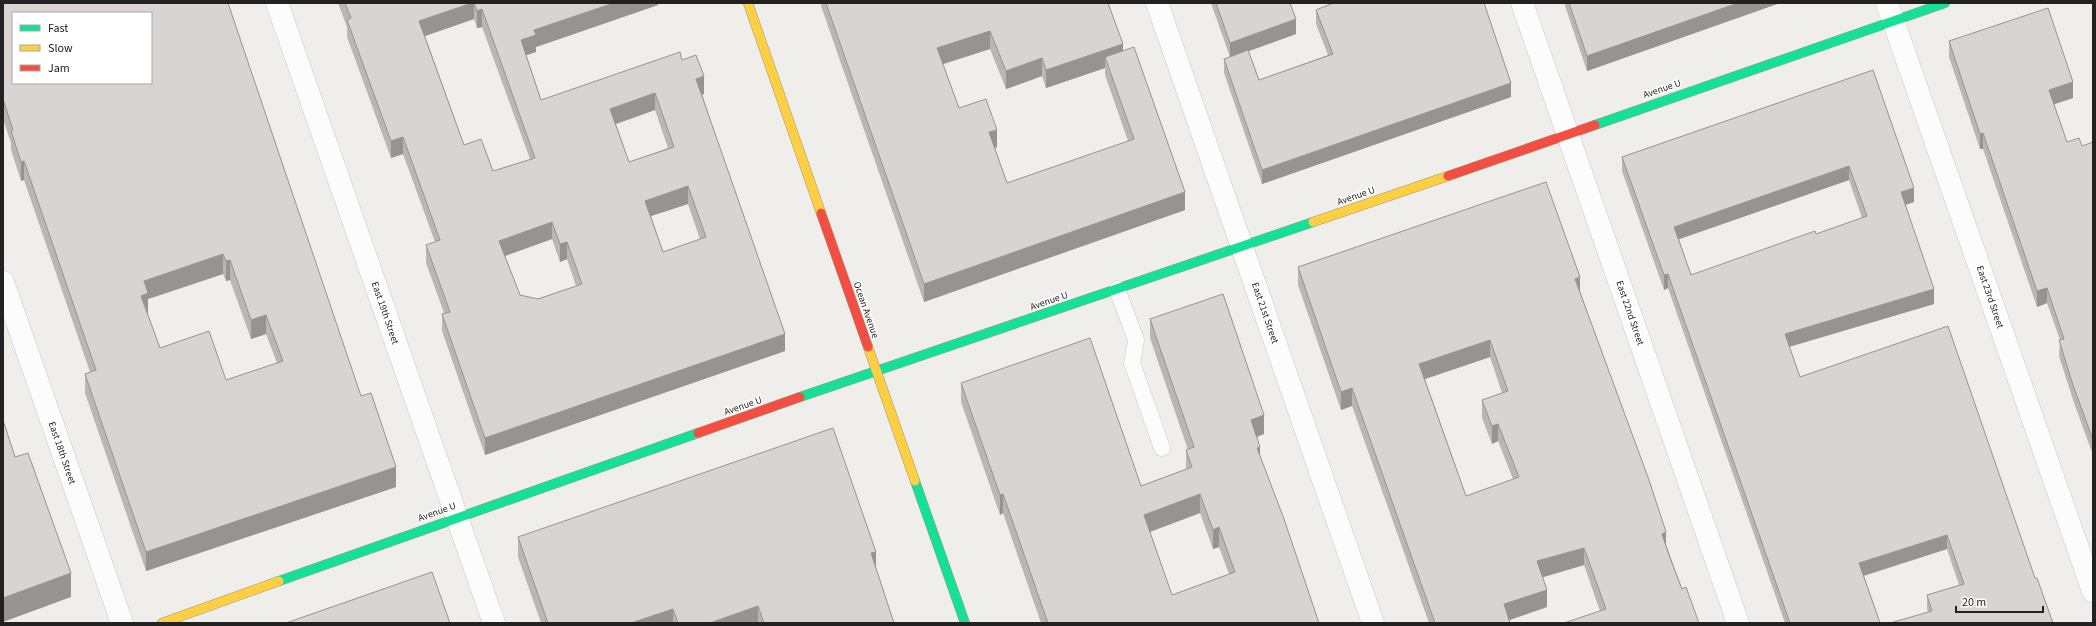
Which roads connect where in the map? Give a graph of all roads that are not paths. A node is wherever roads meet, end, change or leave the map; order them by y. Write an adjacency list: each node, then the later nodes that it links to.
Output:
1 (277, 3): 13 (street, East 19th Street)
2 (748, 3): 11 (main road, Ocean Avenue)
3 (1157, 3): 8 (street, East 21st Street)
4 (1522, 3): 7 (street, East 22nd Street)
5 (1945, 3): 6 (main road, Avenue U)
6 (1890, 12): 7 (main road, Avenue U); 14 (street, East 23rd Street)
7 (1567, 133): 8 (main road, Avenue U); 20 (street, East 22nd Street)
8 (1242, 247): 10 (main road, Avenue U); 19 (street, East 21st Street)
9 (3, 282): 15 (street, East 18th Street)
10 (1117, 289): 11 (main road, Avenue U); 12 (lane)
11 (876, 371): 13 (main road, Avenue U); 18 (main road, Ocean Avenue)
12 (1162, 448)
13 (457, 517): 16 (main road, Avenue U); 17 (street, East 19th Street)
14 (2093, 591)
15 (122, 623)
16 (162, 623)
17 (494, 623)
18 (965, 623)
19 (1373, 623)
20 (1738, 623)

